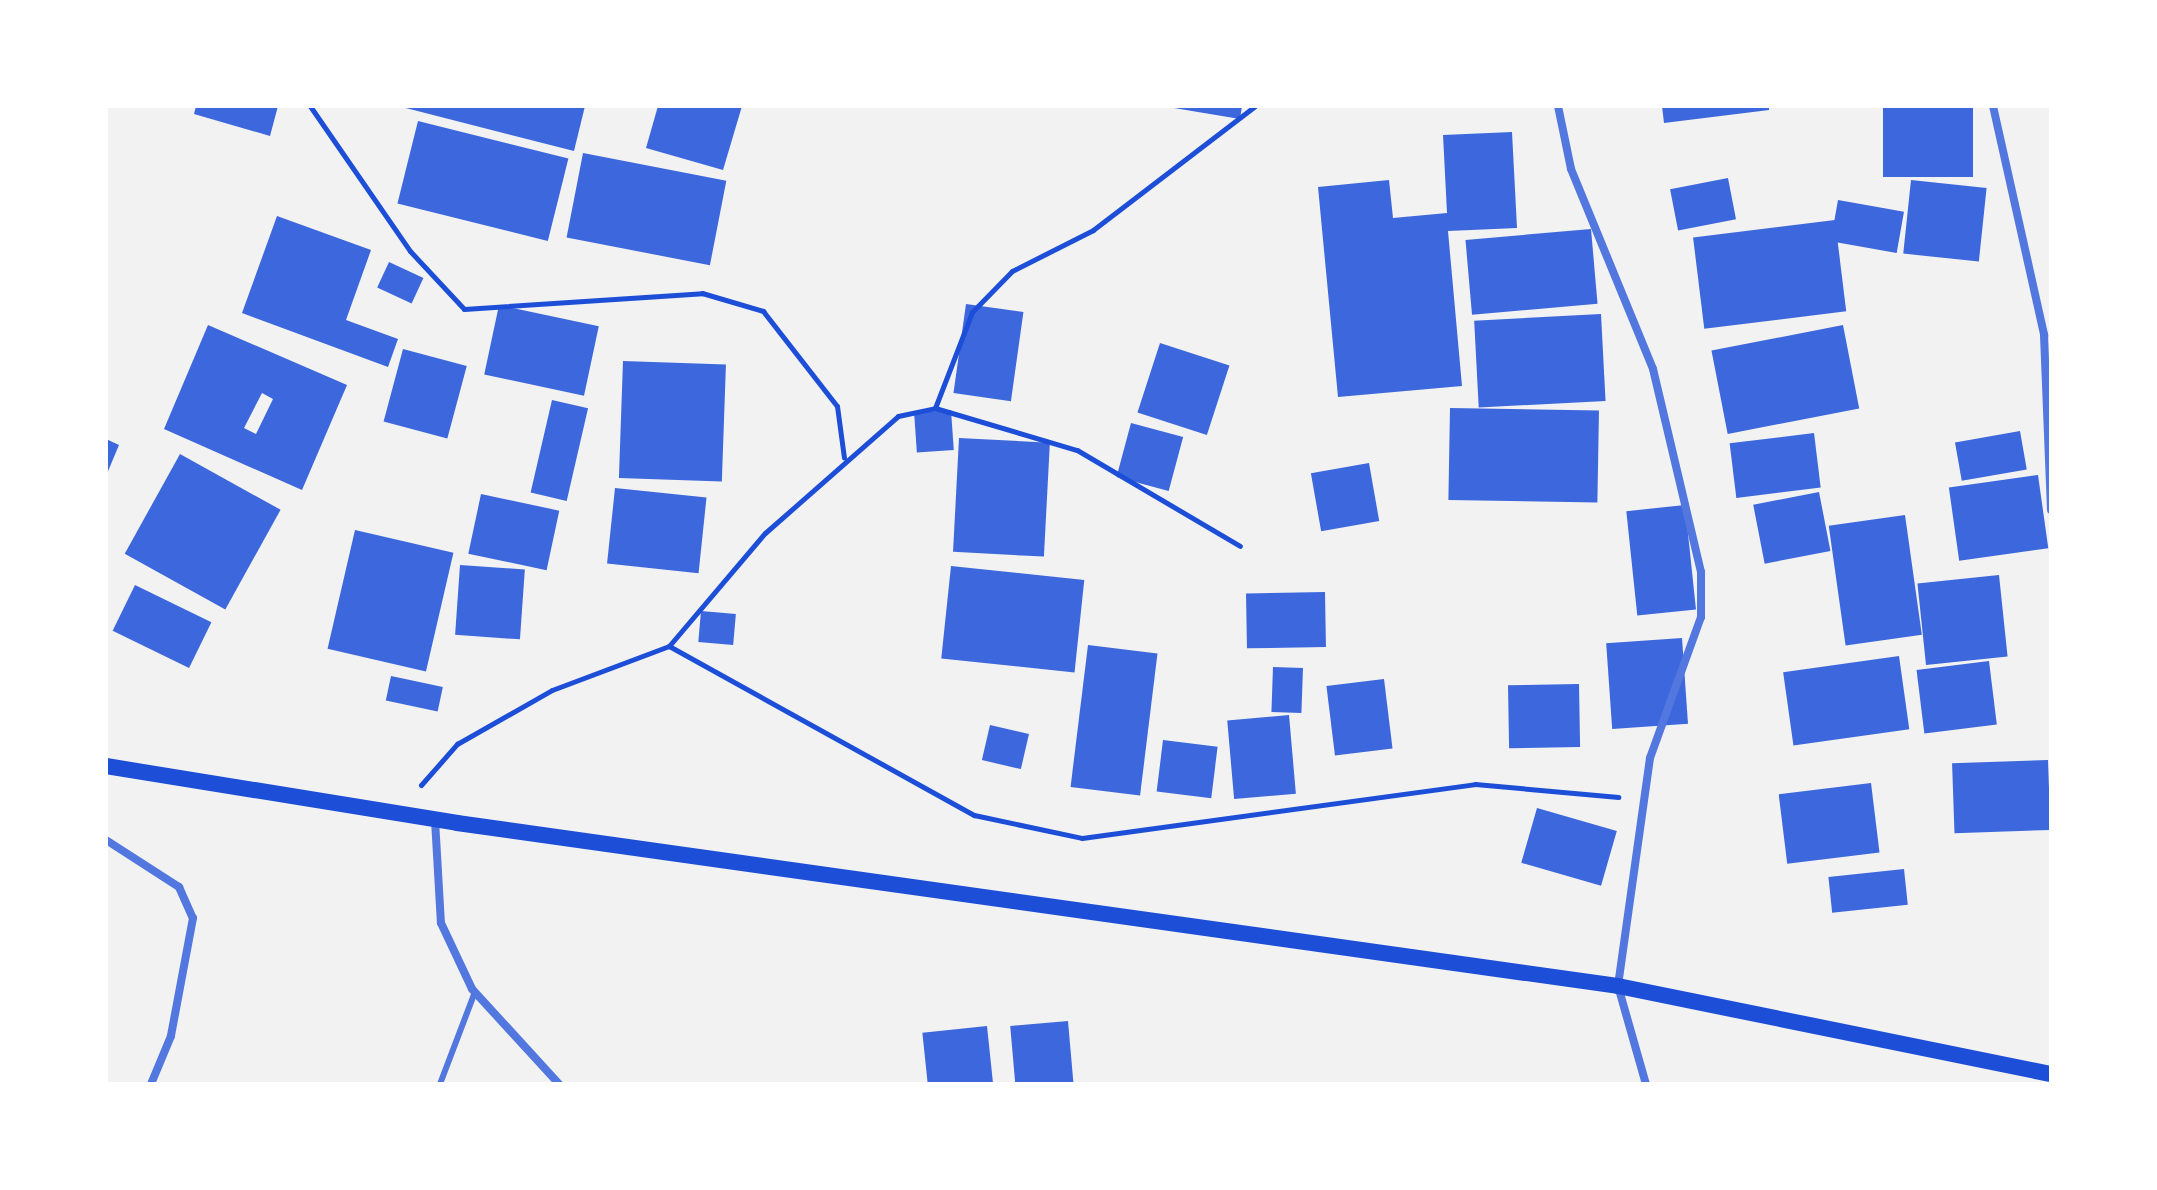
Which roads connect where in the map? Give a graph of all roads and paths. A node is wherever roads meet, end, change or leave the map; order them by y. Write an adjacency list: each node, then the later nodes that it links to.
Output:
1 (310, 106): 6 (path)
2 (1255, 106): 5 (path)
3 (1558, 106): 11 (street)
4 (1993, 106): 7 (street)
5 (935, 408): 6 (path); 8 (path)
6 (844, 459): 9 (path)
7 (2051, 510)
8 (1240, 546)
9 (669, 646): 11 (path); 12 (path)
10 (106, 766): 12 (main road)
11 (1646, 801): 15 (street)
12 (396, 813): 13 (main road)
13 (435, 819): 15 (main road); 16 (street)
14 (106, 840): 18 (street)
15 (1618, 986): 17 (main road); 21 (street)
16 (475, 992): 19 (lane); 20 (street)
17 (2051, 1074)
18 (151, 1084)
19 (440, 1084)
20 (559, 1084)
21 (1646, 1084)

